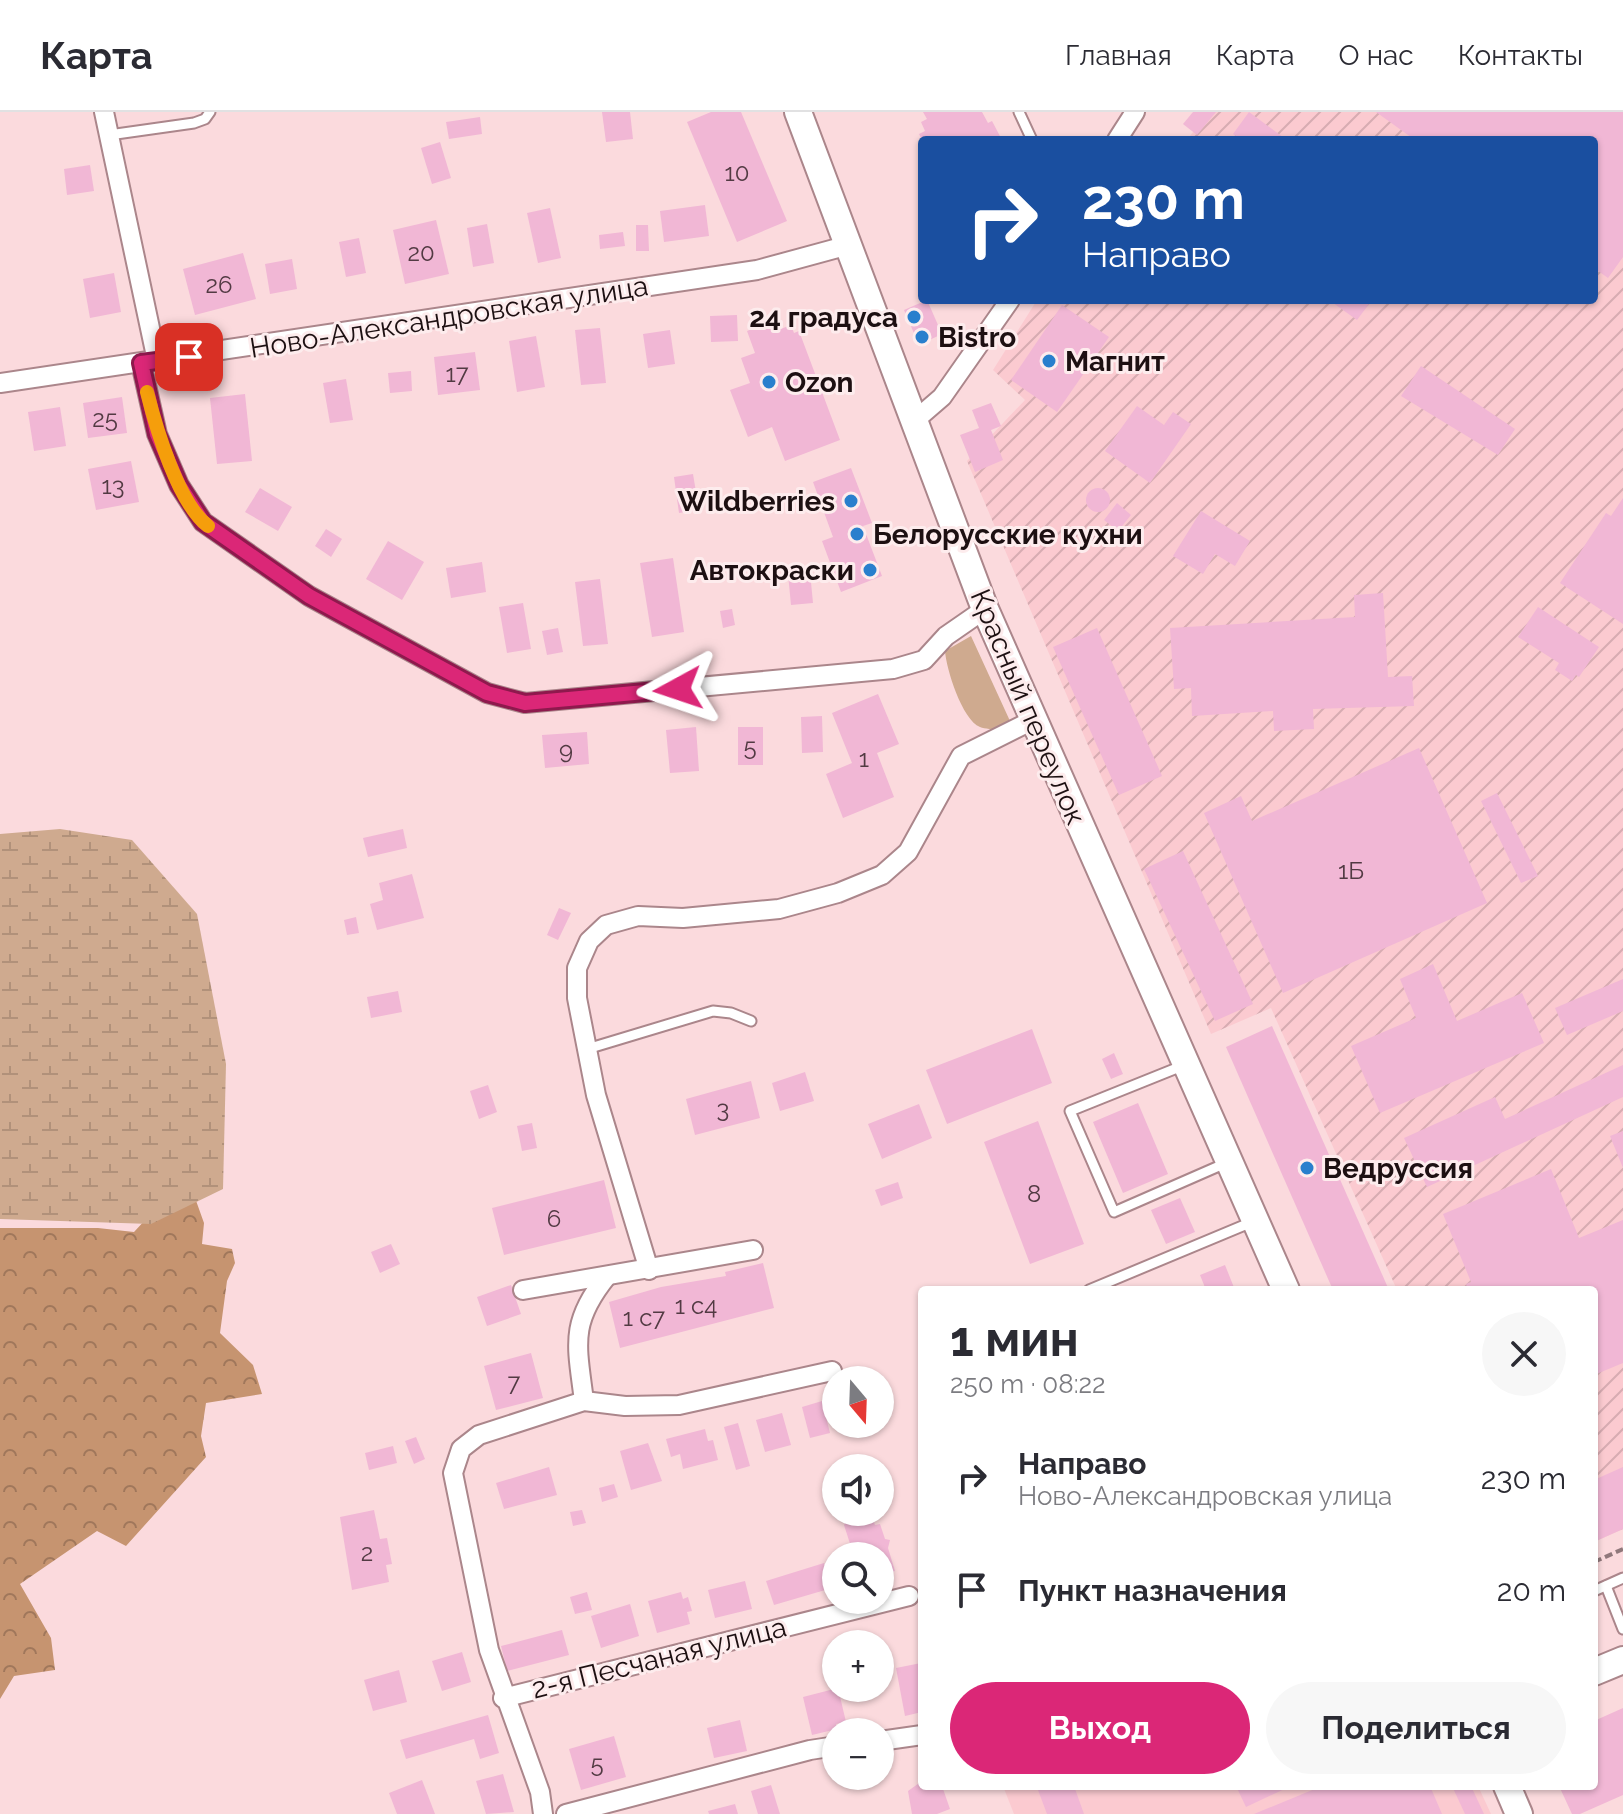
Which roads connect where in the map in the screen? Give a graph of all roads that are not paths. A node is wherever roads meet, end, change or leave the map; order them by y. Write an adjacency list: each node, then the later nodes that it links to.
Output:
1 (104, 112): 6 (street)
2 (210, 112): 6 (lane)
3 (798, 112): 9 (main road, Красный переулок)
4 (1019, 112): 7 (lane)
5 (1135, 112): 8 (street)
6 (109, 135): 11 (street)
7 (1030, 136)
8 (1120, 136)
9 (849, 245): 11 (street, Ново-Александровская улица); 13 (main road, Красный переулок)
10 (1007, 304): 13 (street)
11 (149, 362): 12 (street, Ново-Александровская улица); 14 (street)
12 (0, 383)
13 (913, 422): 14 (main road, Красный переулок)
14 (985, 609): 15 (main road, Красный переулок)
15 (1033, 720): 17 (street); 18 (main road, Красный переулок)
16 (751, 1021): 17 (lane)
17 (587, 1049): 22 (street)
18 (1185, 1064): 19 (main road, Красный переулок); 19 (lane)
19 (1229, 1162): 20 (main road, Красный переулок)
20 (1255, 1221): 24 (lane); 25 (main road, Красный переулок)
21 (753, 1250): 22 (street)
22 (649, 1270): 23 (street)
23 (607, 1276): 26 (street); 28 (street)
24 (1099, 1286)
25 (1279, 1286)
26 (523, 1290)
27 (822, 1373): 28 (street)
28 (584, 1401): 36 (street)
29 (1623, 1578): 30 (lane)
30 (1606, 1586): 31 (lane); 33 (lane)
31 (1598, 1589)
32 (909, 1596): 36 (street, 2-я Песчаная улица)
33 (1623, 1629)
34 (1623, 1660): 35 (main road)
35 (1598, 1670)
36 (503, 1698): 41 (street)
37 (918, 1736): 38 (street)
38 (894, 1739)
39 (822, 1748): 42 (street)
40 (1509, 1790): 43 (main road)
41 (543, 1814)
42 (566, 1814)
43 (1519, 1814)

